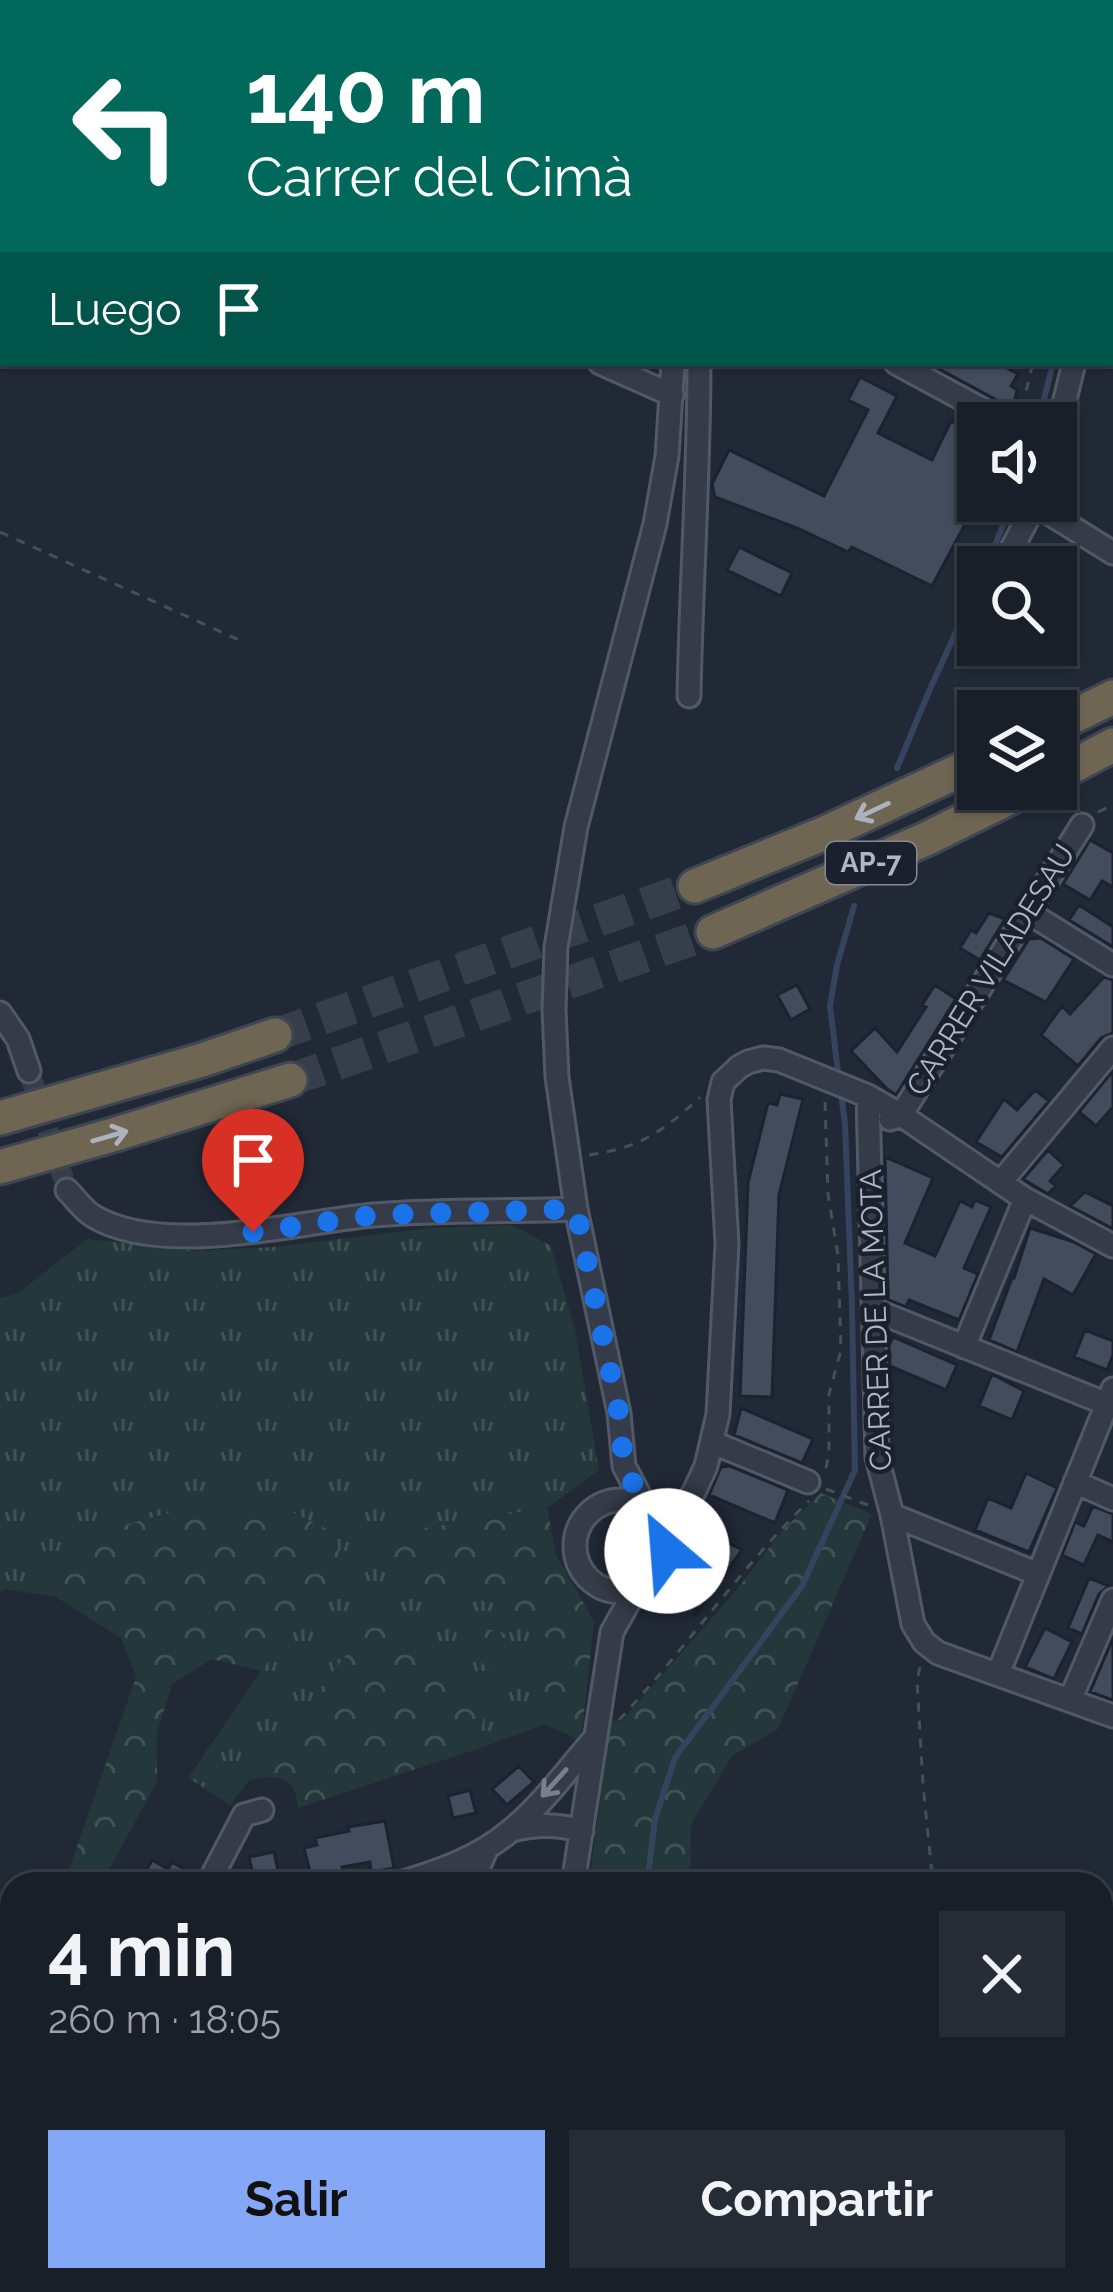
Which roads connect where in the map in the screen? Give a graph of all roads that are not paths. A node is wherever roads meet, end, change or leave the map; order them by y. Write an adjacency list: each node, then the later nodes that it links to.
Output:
1 (607, 366): 6 (street)
2 (673, 366): 6 (street)
3 (699, 366): 11 (street)
4 (903, 366): 7 (street)
5 (1073, 366): 8 (street)
6 (672, 395): 36 (street)
7 (981, 402)
8 (1064, 402)
9 (1066, 522): 10 (street)
10 (1113, 553)
11 (688, 696)
12 (1113, 697): 13 (highway)
13 (1077, 715)
14 (1113, 745): 15 (highway)
15 (1077, 764)
16 (957, 772): 19 (highway, AP-7, one-way to 19)
17 (985, 810): 21 (highway, AP-7)
18 (1082, 825): 20 (street, CARRER VILADESAU)
19 (695, 886)
20 (1029, 913): 22 (street); 30 (street, CARRER VILADESAU)
21 (713, 932)
22 (1113, 965)
23 (0, 1013): 26 (street)
24 (275, 1035): 29 (highway)
25 (1113, 1048): 33 (street)
26 (29, 1071)
27 (290, 1080): 32 (highway, one-way to 27)
28 (843, 1089): 30 (street); 31 (street, CARRER DE LA MOTA); 41 (street)
29 (0, 1115)
30 (901, 1115): 31 (street, CARRER DE LA MOTA); 33 (street)
31 (868, 1126): 38 (street, CARRER DE LA MOTA)
32 (0, 1167)
33 (1001, 1182): 35 (street)
34 (67, 1190): 36 (street)
35 (1025, 1199): 37 (street); 39 (street)
36 (576, 1209): 42 (street)
37 (1113, 1246)
38 (874, 1310): 39 (street); 49 (street, CARRER DE LA MOTA)
39 (964, 1347): 40 (street)
40 (1110, 1396): 43 (street)
41 (713, 1443): 44 (street); 47 (street)
42 (624, 1466): 46 (street); 48 (street)
43 (1075, 1482): 45 (street); 51 (street)
44 (813, 1490)
45 (1113, 1499)
46 (600, 1504): 48 (street); 52 (street)
47 (682, 1508): 48 (street); 50 (street)
48 (650, 1509): 50 (street)
49 (883, 1511): 51 (street); 56 (street, CARRER DE LA MOTA)
50 (668, 1545): 53 (street)
51 (1038, 1574): 56 (street)
52 (593, 1583): 53 (street); 55 (street)
53 (636, 1589): 55 (street)
54 (1113, 1600): 57 (street)
55 (612, 1632): 59 (street)
56 (998, 1674): 57 (street)
57 (1070, 1700): 58 (street)
58 (1113, 1716)
59 (606, 1731): 61 (street, one-way to 61); 62 (street)
60 (262, 1810): 64 (street)
61 (512, 1830): 62 (street); 63 (street)
62 (582, 1831): 67 (street)
63 (487, 1848): 65 (street); 66 (street)
64 (214, 1872)
65 (436, 1872)
66 (477, 1872)
67 (575, 1872)

